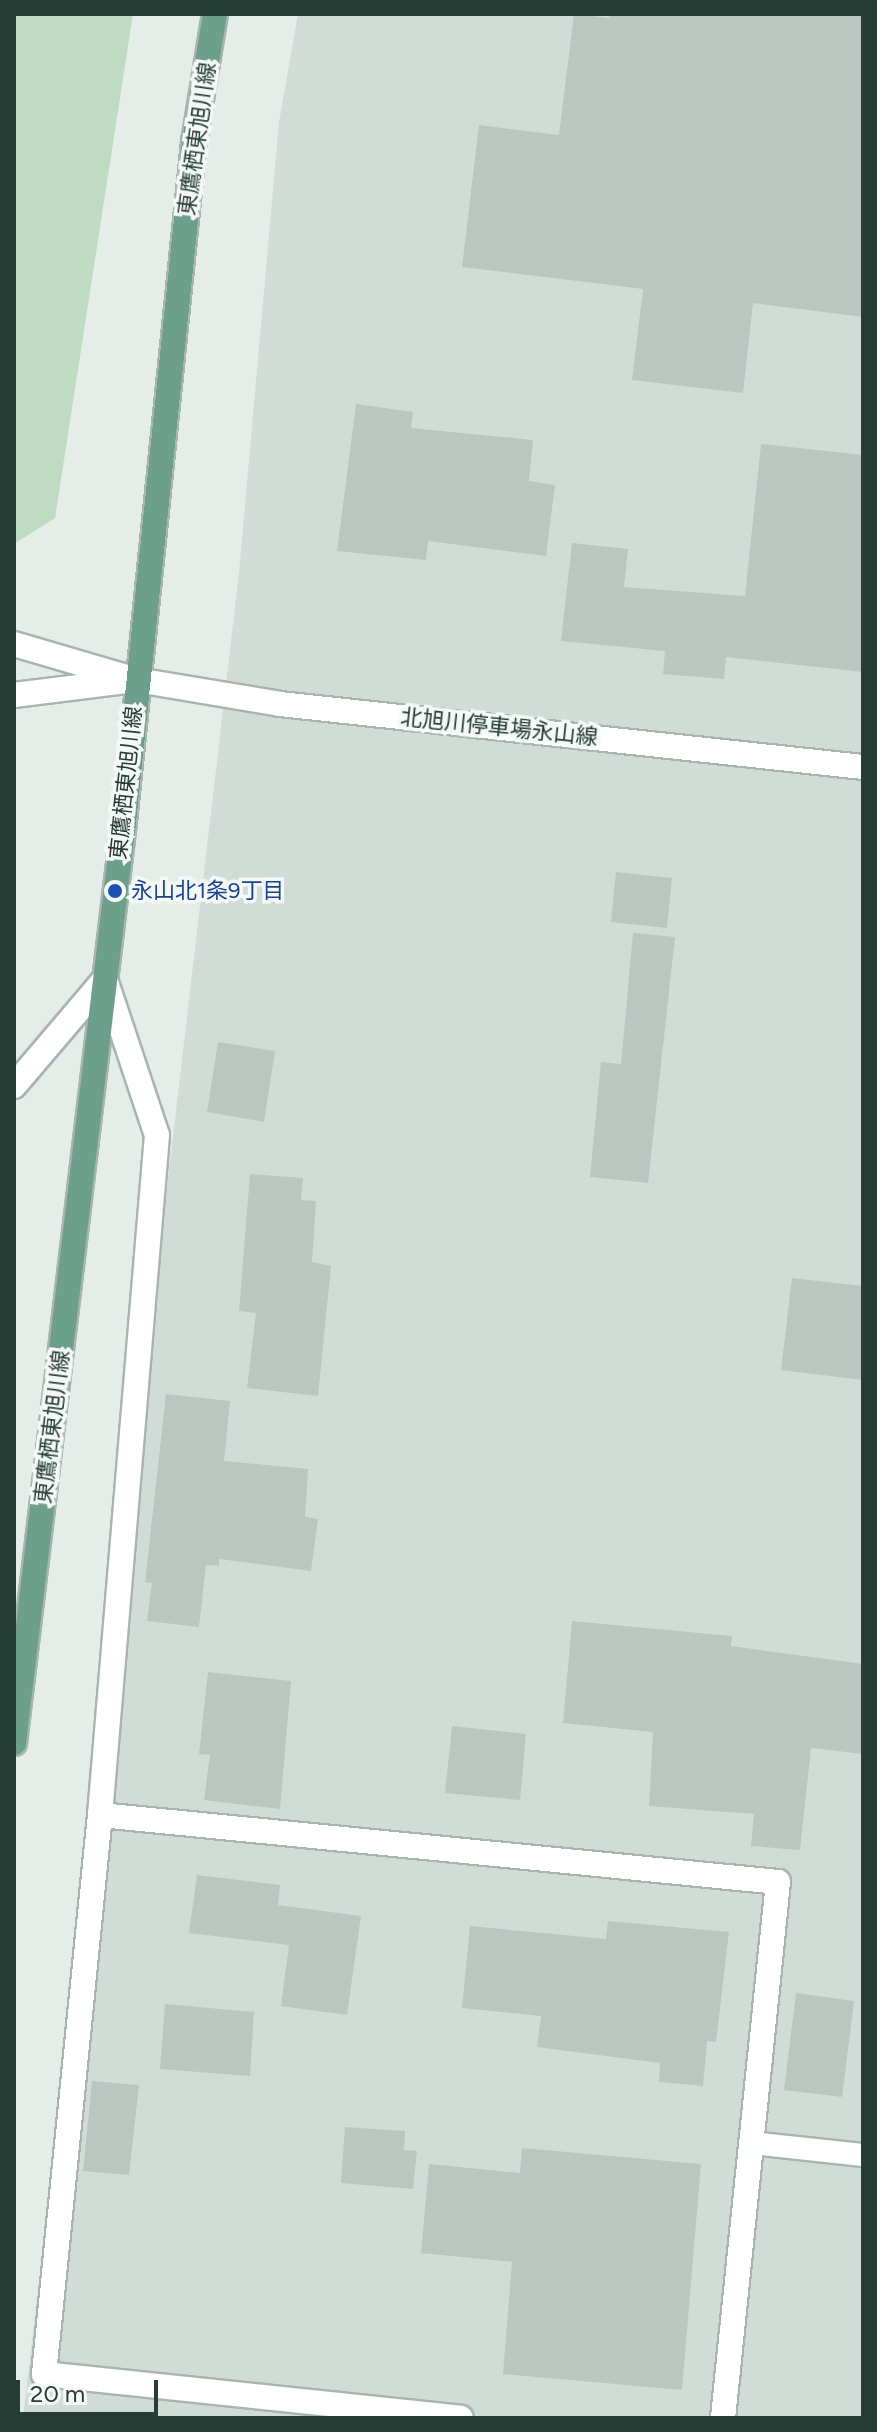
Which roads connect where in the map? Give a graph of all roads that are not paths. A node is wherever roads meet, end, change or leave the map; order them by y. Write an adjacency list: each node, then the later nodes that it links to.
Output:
1 (215, 14): 3 (main road, 東鷹栖東旭川線)
2 (14, 644): 3 (street, 北旭川停車場永山線)
3 (137, 680): 4 (street, 北旭川停車場永山線); 5 (street, 北旭川停車場永山線); 6 (main road, 東鷹栖東旭川線)
4 (14, 695)
5 (863, 767)
6 (105, 979): 7 (street); 8 (main road, 東鷹栖東旭川線); 9 (street)
7 (14, 1086)
8 (14, 1743)
9 (100, 1815): 10 (street); 12 (street)
10 (752, 2143): 11 (lane); 13 (street)
11 (863, 2155)
12 (461, 2418)
13 (723, 2418)

